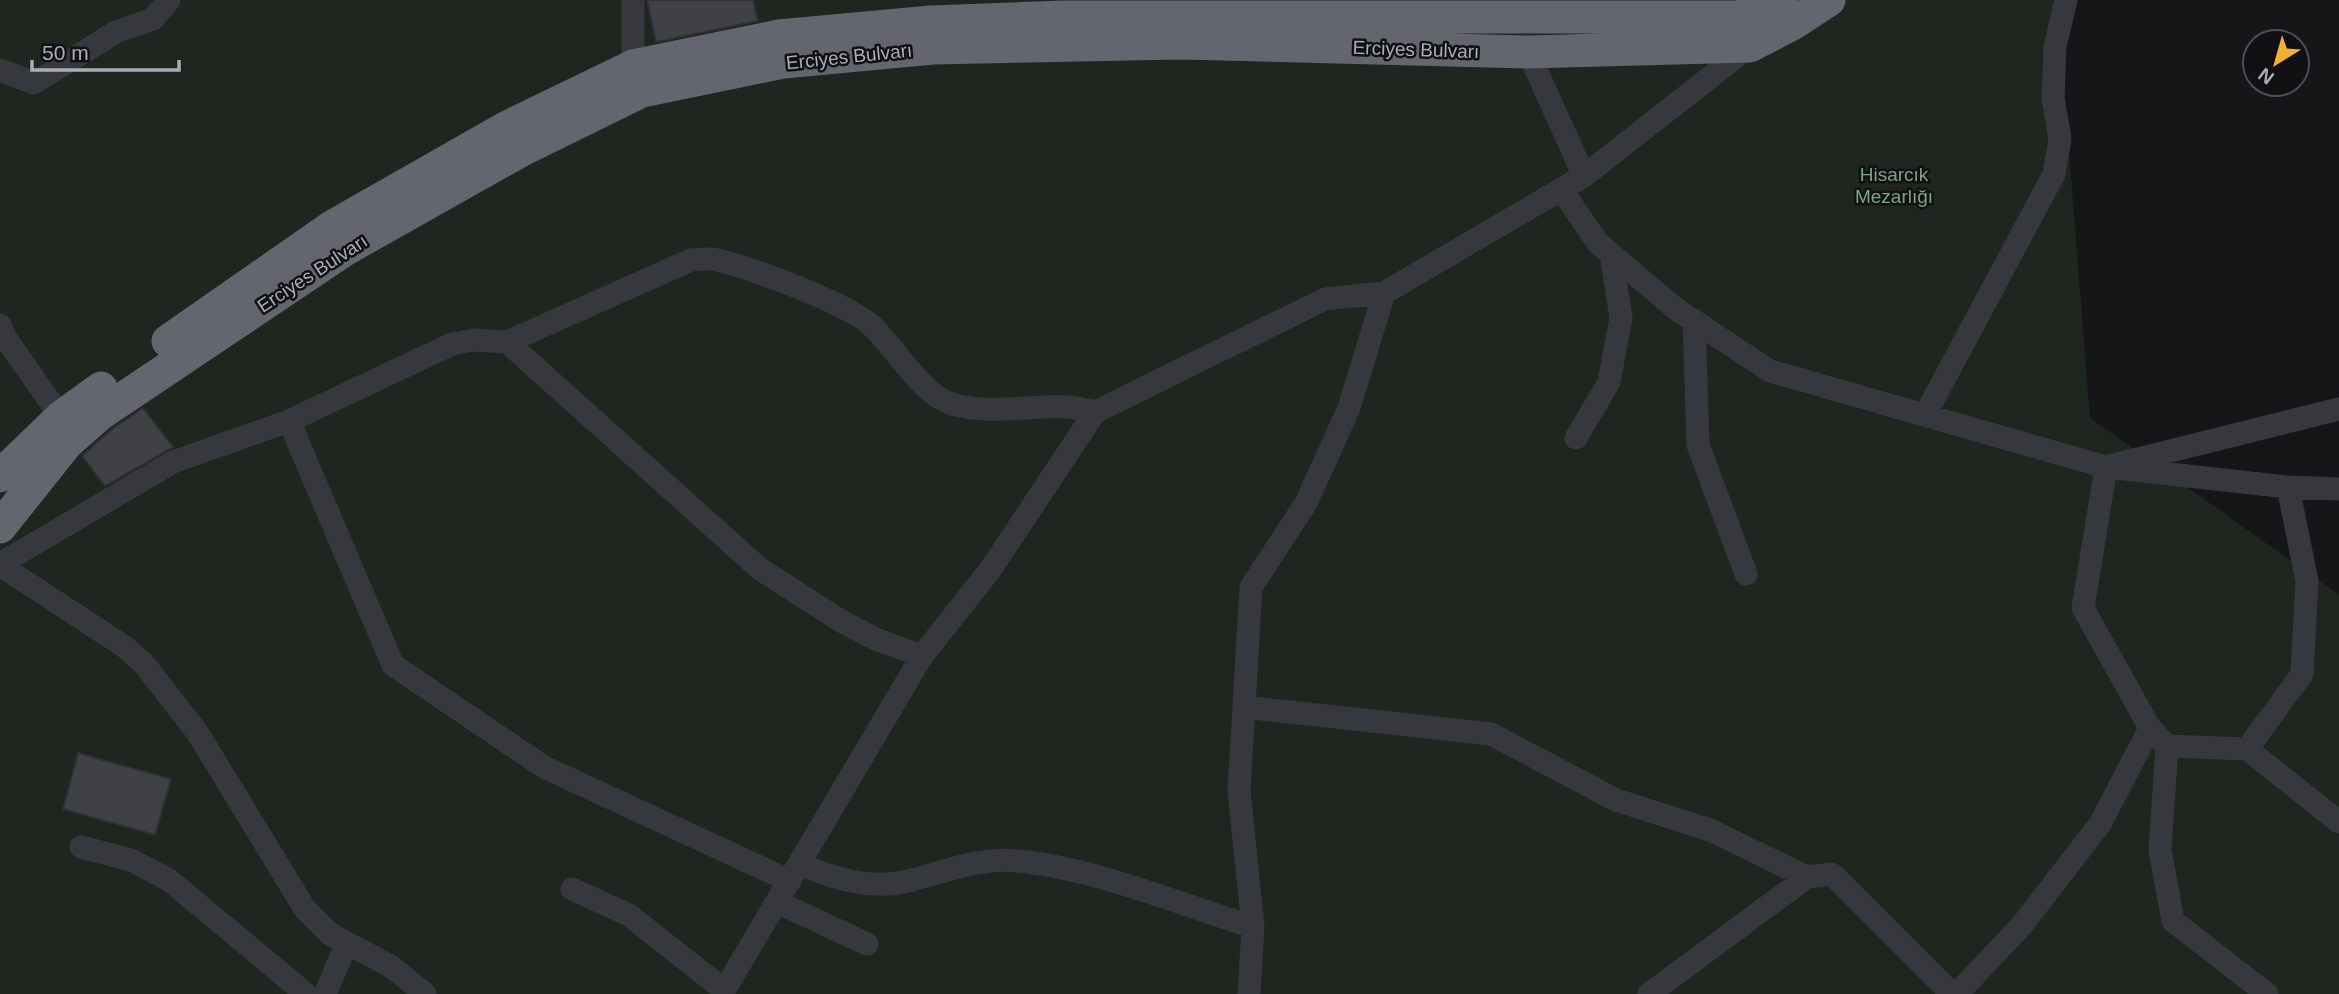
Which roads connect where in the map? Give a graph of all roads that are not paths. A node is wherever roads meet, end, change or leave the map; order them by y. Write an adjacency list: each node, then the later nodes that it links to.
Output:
1 (169, 0): 10 (street)
2 (633, 0): 9 (street)
3 (1781, 0): 6 (highway, Erciyes Bulvarı)
4 (1829, 0): 7 (highway, Erciyes Bulvarı)
5 (2066, 0): 20 (street)
6 (1563, 9): 9 (highway, Erciyes Bulvarı)
7 (1750, 46): 8 (highway, Erciyes Bulvarı); 11 (street)
8 (1528, 52): 11 (street); 28 (highway, Erciyes Bulvarı)
9 (633, 66): 21 (highway, Erciyes Bulvarı)
10 (0, 70)
11 (1584, 176): 12 (street)
12 (1561, 189): 13 (street); 14 (street)
13 (1611, 254): 15 (street); 23 (street)
14 (1384, 293): 19 (street); 32 (street)
15 (1694, 320): 20 (street); 30 (street)
16 (2, 336): 21 (street)
17 (507, 342): 19 (street); 22 (street); 31 (street)
18 (2339, 409): 24 (street)
19 (1096, 412): 31 (street)
20 (1925, 415): 24 (street)
21 (61, 417): 25 (highway, Erciyes Bulvarı)
22 (289, 421): 29 (street); 38 (street)
23 (1576, 438)
24 (2106, 467): 26 (street); 33 (street)
25 (0, 476)
26 (2288, 487): 27 (street); 35 (street)
27 (2339, 489)
28 (0, 527)
29 (0, 564): 44 (street)
30 (1746, 574)
31 (922, 656): 38 (street)
32 (1244, 707): 39 (street); 42 (street)
33 (2150, 728): 34 (street); 51 (street)
34 (2167, 746): 35 (street); 52 (street)
35 (2247, 749): 36 (street)
36 (2339, 822)
37 (81, 846): 46 (street)
38 (795, 873): 41 (street); 42 (street)
39 (1807, 877): 50 (street); 51 (street)
40 (572, 889): 45 (street)
41 (777, 902): 43 (street); 45 (street)
42 (1253, 927): 49 (street)
43 (867, 944)
44 (346, 945): 47 (street); 48 (street)
45 (723, 992)
46 (306, 994)
47 (325, 994)
48 (425, 994)
49 (1249, 994)
50 (1649, 994)
51 (1955, 994)
52 (2267, 994)

